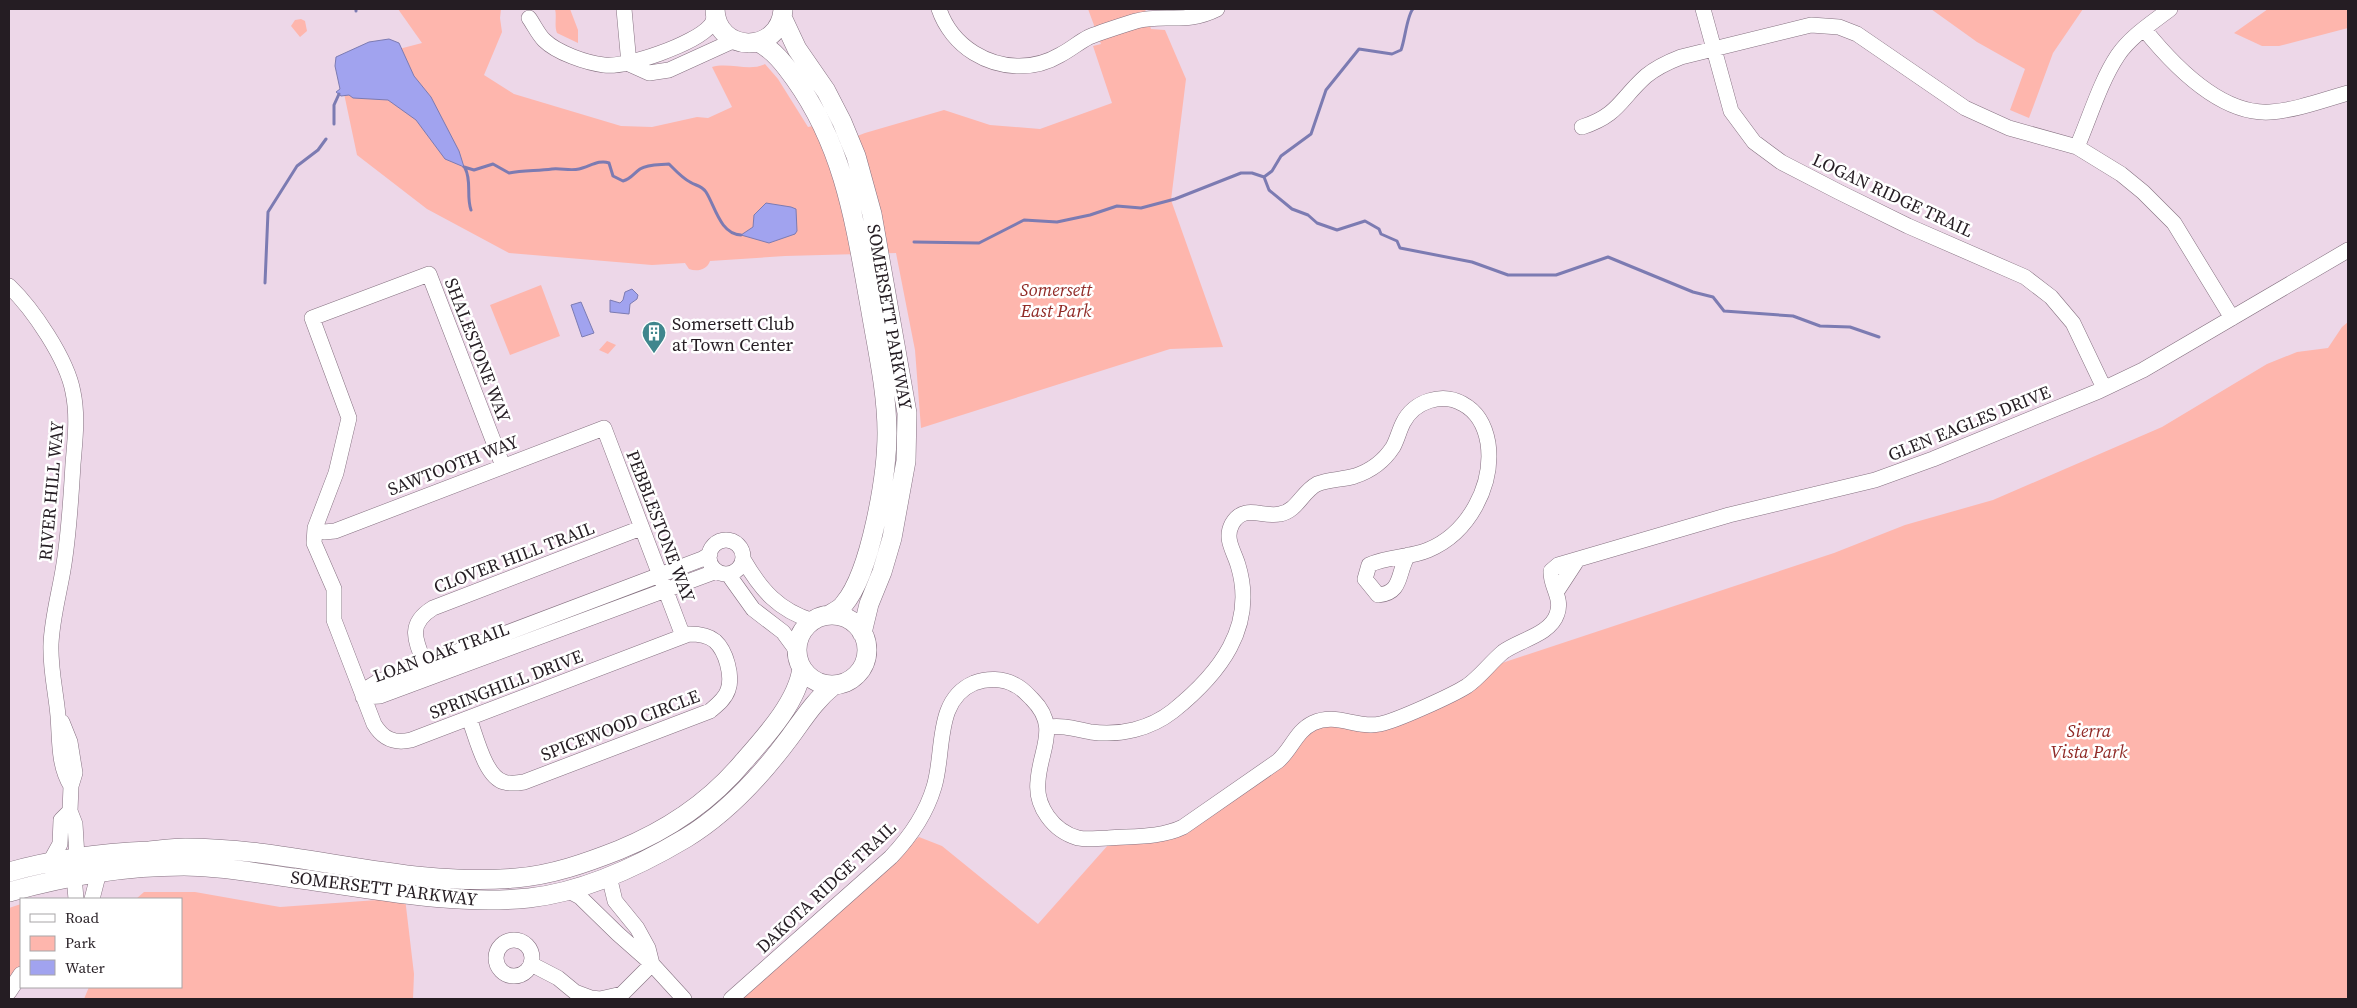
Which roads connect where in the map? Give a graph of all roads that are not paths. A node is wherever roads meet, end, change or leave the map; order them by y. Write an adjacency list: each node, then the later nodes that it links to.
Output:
1 (624, 9): 13 (street)
2 (939, 9): 3 (street)
3 (1217, 9)
4 (1703, 9): 12 (street, LOGAN RIDGE TRAIL)
5 (2170, 9): 9 (street)
6 (715, 11): 10 (main road); 13 (street)
7 (783, 13): 11 (main road); 32 (main road, SOMERSETT PARKWAY)
8 (529, 18): 13 (street)
9 (2144, 29): 14 (street); 16 (street)
10 (736, 40): 11 (main road); 13 (street)
11 (758, 42): 31 (main road, SOMERSETT PARKWAY)
12 (1715, 50): 15 (street); 16 (street); 20 (street, LOGAN RIDGE TRAIL)
13 (629, 64)
14 (2348, 93)
15 (1582, 127)
16 (2077, 147): 19 (street)
17 (2348, 250): 19 (street, GLEN EAGLES DRIVE)
18 (9, 286): 40 (street, RIVER HILL WAY)
19 (2232, 318): 20 (street, GLEN EAGLES DRIVE)
20 (2104, 388): 39 (street, GLEN EAGLES DRIVE)
21 (604, 428): 22 (street, SAWTOOTH WAY); 24 (street, PEBBLESTONE WAY)
22 (503, 466): 23 (street, SAWTOOTH WAY); 23 (street, SHALESTONE WAY)
23 (315, 528): 37 (street, SPRINGHILL DRIVE)
24 (641, 528): 29 (street, PEBBLESTONE WAY); 35 (street, CLOVER HILL TRAIL)
25 (710, 554): 27 (street); 28 (street); 29 (street, LOAN OAK TRAIL)
26 (1408, 556): 39 (street)
27 (743, 559): 28 (street); 31 (street)
28 (722, 572): 30 (street, LOAN OAK TRAIL); 34 (street)
29 (659, 575): 30 (street, PEBBLESTONE WAY); 35 (street, LOAN OAK TRAIL)
30 (665, 590): 33 (street, PEBBLESTONE WAY); 37 (street, LOAN OAK TRAIL)
31 (821, 618): 32 (main road); 34 (main road)
32 (862, 632): 36 (main road)
33 (683, 636): 38 (street, SPRINGHILL DRIVE); 38 (street, SPICEWOOD CIRCLE)
34 (799, 659): 36 (main road); 41 (main road, SOMERSETT PARKWAY)
35 (425, 664): 37 (street, LOAN OAK TRAIL)
36 (834, 685): 47 (main road, SOMERSETT PARKWAY)
37 (363, 697): 38 (street, SPRINGHILL DRIVE)
38 (469, 718)
39 (1048, 727): 58 (street, DAKOTA RIDGE TRAIL)
40 (70, 811): 42 (street, RIVER HILL WAY); 43 (street, RIVER HILL WAY)
41 (151, 851): 42 (main road, SOMERSETT PARKWAY); 46 (main road)
42 (78, 857): 43 (main road, SOMERSETT PARKWAY); 48 (main road)
43 (50, 862): 44 (main road, SOMERSETT PARKWAY)
44 (9, 872)
45 (99, 872): 46 (main road, SOMERSETT PARKWAY); 49 (main road, SOMERSETT PARKWAY); 52 (street)
46 (74, 876): 50 (main road, SOMERSETT PARKWAY); 51 (street)
47 (609, 876): 49 (main road, SOMERSETT PARKWAY); 54 (street)
48 (9, 883)
49 (567, 890): 54 (street)
50 (9, 892)
51 (76, 898)
52 (92, 898)
53 (531, 964): 54 (street)
54 (652, 964): 57 (street)
55 (20, 976): 56 (street)
56 (9, 992)
57 (684, 999)
58 (732, 999)

